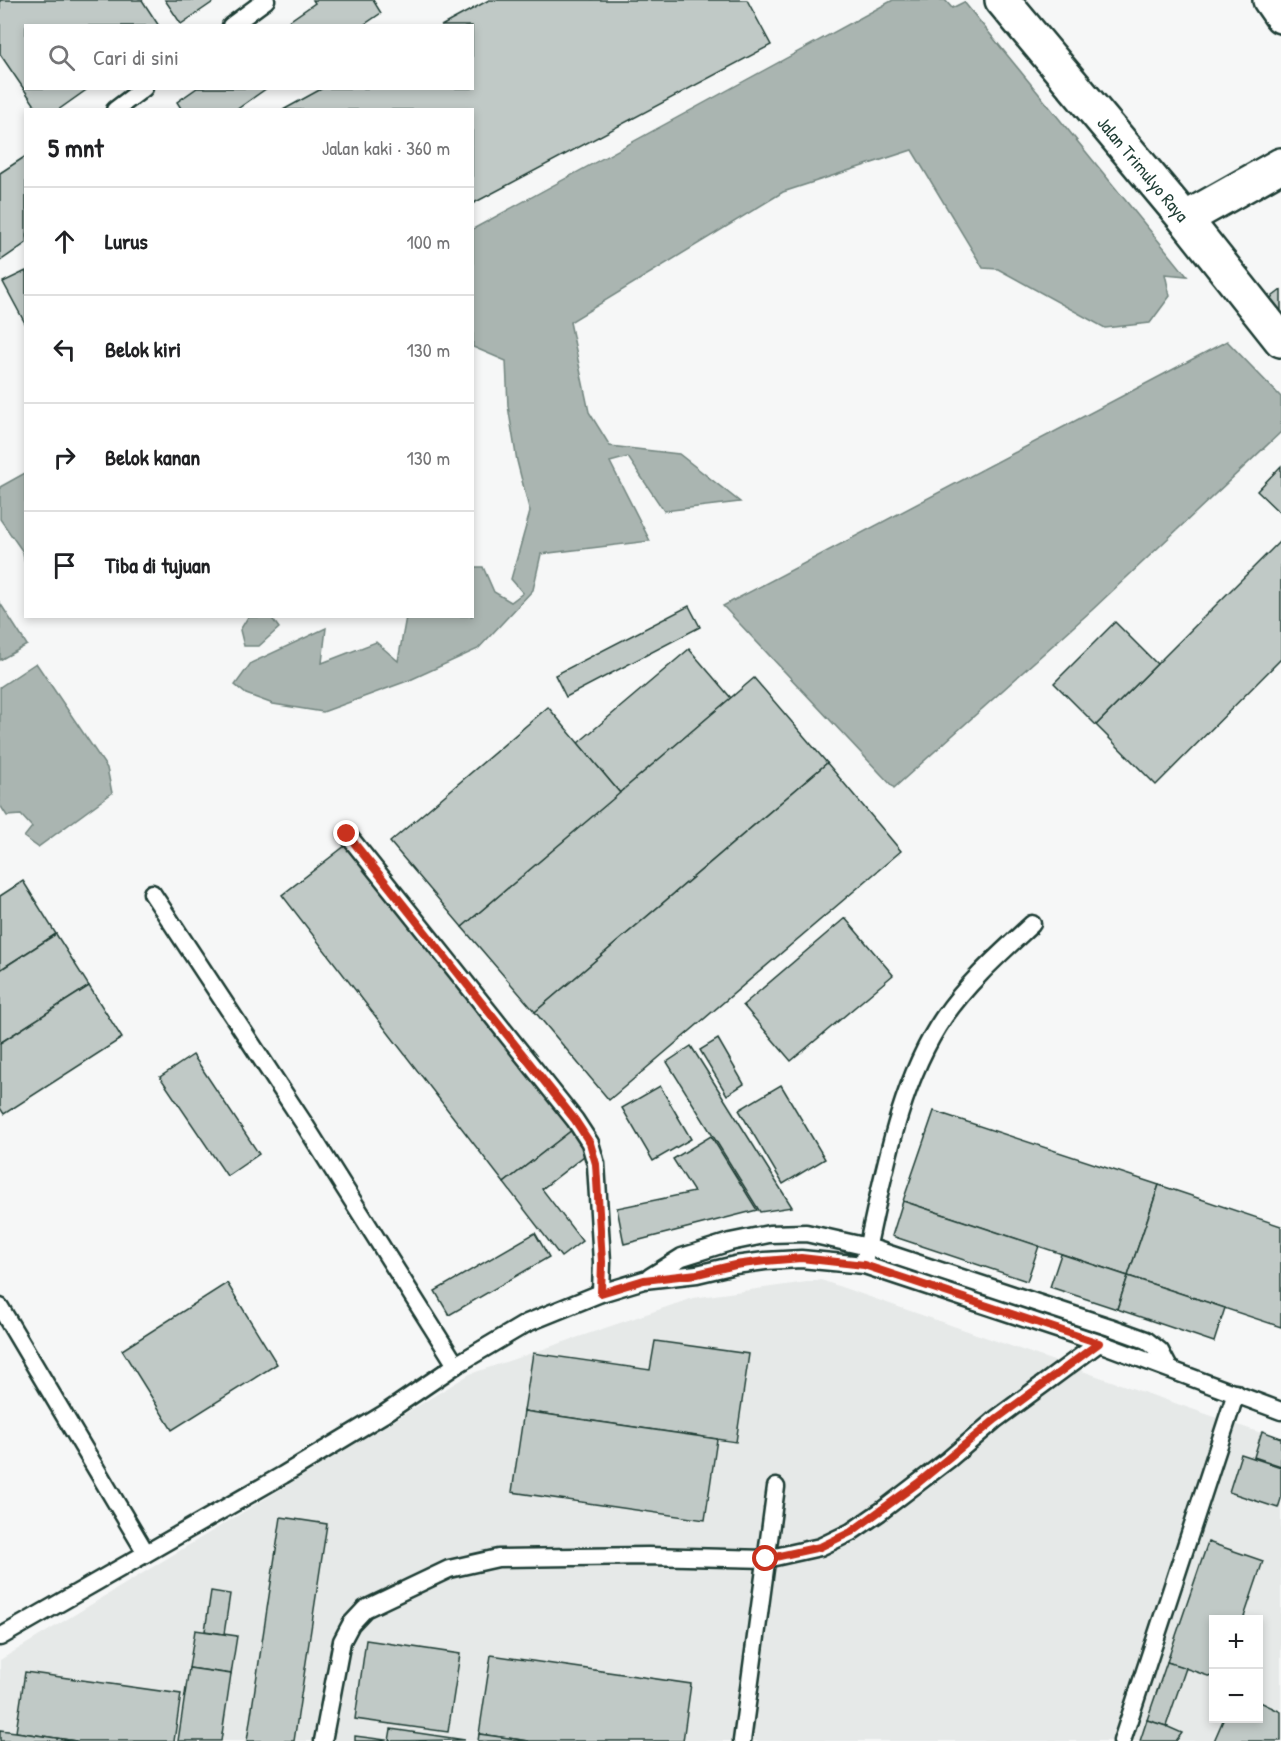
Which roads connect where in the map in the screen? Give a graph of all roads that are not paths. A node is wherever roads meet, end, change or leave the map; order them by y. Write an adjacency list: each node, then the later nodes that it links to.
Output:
1 (266, 0): 5 (lane)
2 (1002, 0): 9 (street, Jalan Trimulyo Raya)
3 (1270, 0): 4 (street)
4 (1281, 16)
5 (234, 24)
6 (141, 90): 7 (lane)
7 (119, 108)
8 (1281, 165): 9 (street)
9 (1185, 219): 10 (street, Jalan Trimulyo Raya)
10 (1281, 340)
11 (347, 834): 17 (lane)
12 (152, 893): 20 (lane)
13 (1032, 924): 14 (lane)
14 (868, 1247): 15 (lane); 16 (lane); 21 (lane)
15 (864, 1265): 16 (lane); 19 (lane)
16 (644, 1280): 17 (lane)
17 (601, 1293): 20 (lane)
18 (0, 1306): 25 (lane)
19 (1099, 1343): 21 (lane); 26 (lane)
20 (456, 1365): 25 (lane)
21 (1169, 1368): 22 (lane)
22 (1236, 1393): 23 (lane); 30 (lane)
23 (1281, 1411)
24 (776, 1487): 26 (lane)
25 (146, 1553): 27 (lane)
26 (766, 1559): 28 (lane); 29 (lane)
27 (0, 1638)
28 (323, 1741)
29 (742, 1741)
30 (1122, 1741)

